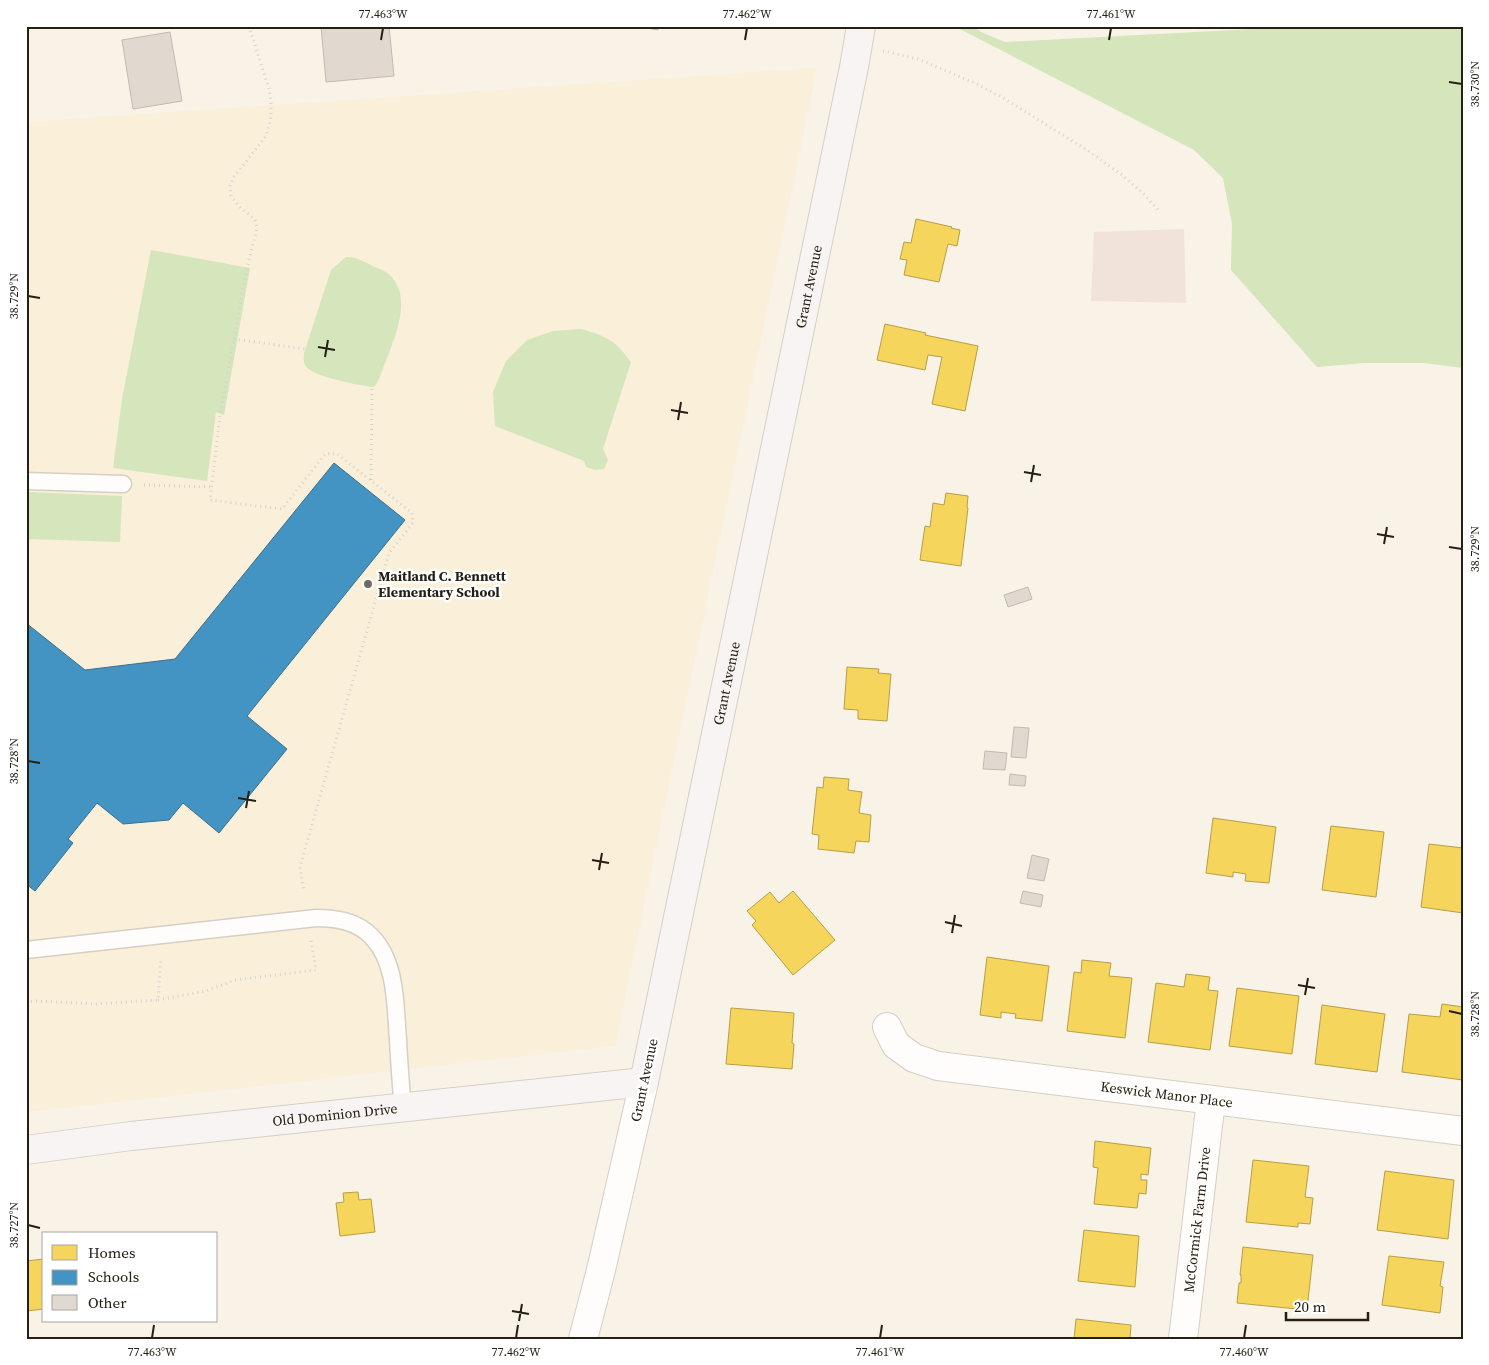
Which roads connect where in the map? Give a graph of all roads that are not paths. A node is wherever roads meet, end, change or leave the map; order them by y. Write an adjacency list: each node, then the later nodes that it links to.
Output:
1 (859, 36): 6 (street, Grant Avenue)
2 (26, 481): 3 (lane)
3 (123, 484)
4 (26, 950): 8 (lane)
5 (887, 1027): 7 (street, Keswick Manor Place)
6 (644, 1082): 8 (street, Old Dominion Drive); 11 (street, Grant Avenue)
7 (1211, 1100): 9 (street, Keswick Manor Place); 12 (street, McCormick Farm Drive)
8 (403, 1109): 10 (street, Old Dominion Drive)
9 (1463, 1131)
10 (26, 1150)
11 (584, 1339)
12 (1183, 1339)

